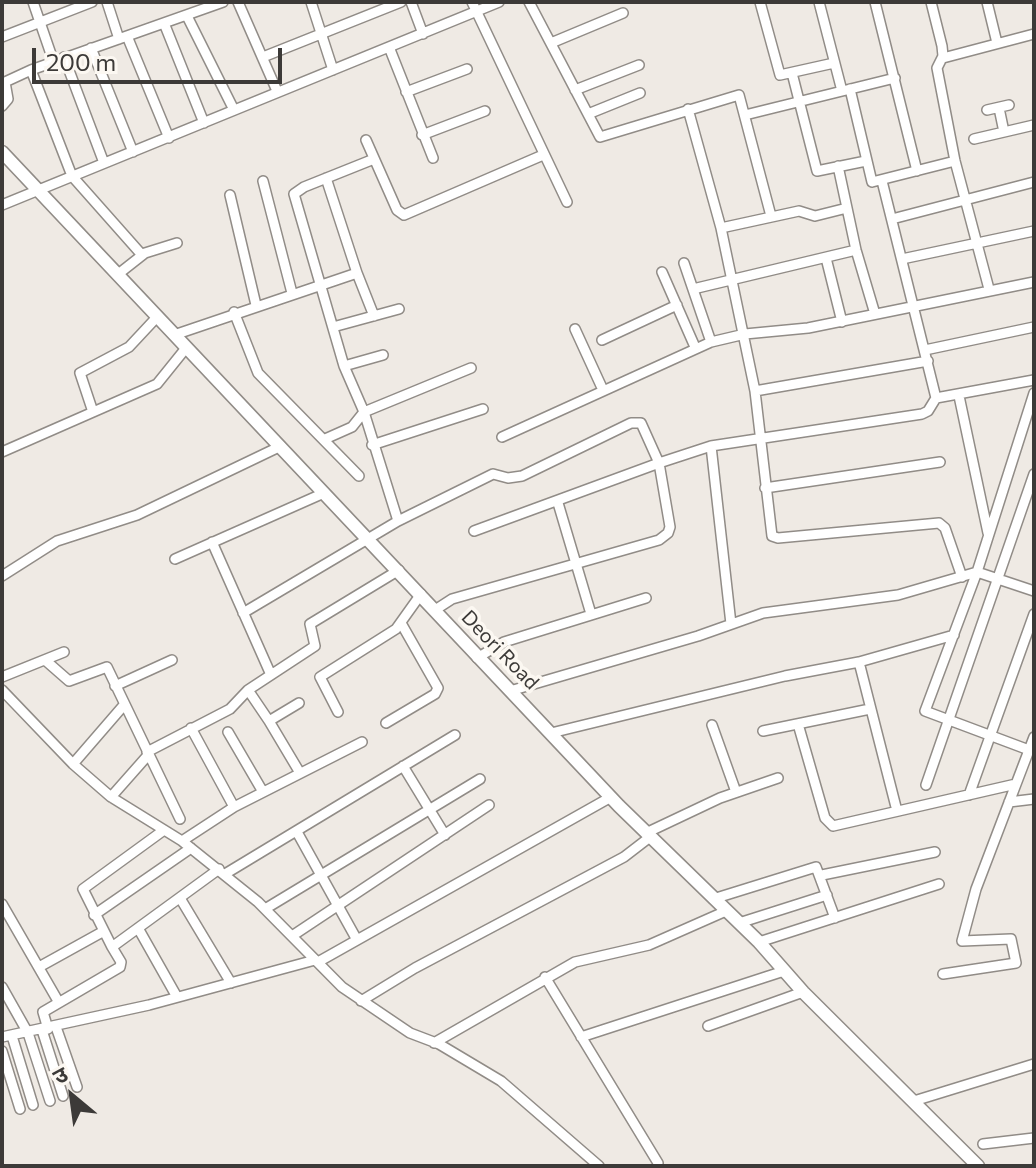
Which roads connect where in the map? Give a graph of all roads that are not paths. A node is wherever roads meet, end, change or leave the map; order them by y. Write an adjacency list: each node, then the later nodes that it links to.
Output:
1 (33, 2): 19 (street)
2 (92, 2): 19 (street)
3 (107, 2): 25 (street)
4 (223, 2): 18 (street)
5 (238, 2): 31 (street)
6 (311, 2): 21 (street)
7 (401, 2): 21 (street)
8 (411, 2): 22 (street)
9 (499, 2): 16 (street)
10 (529, 2): 26 (street)
11 (760, 2): 39 (street)
12 (819, 2): 34 (street)
13 (875, 2): 40 (street)
14 (931, 2): 32 (street)
15 (987, 2): 27 (street)
16 (474, 7): 22 (street); 63 (street)
17 (623, 13): 26 (street)
18 (187, 16): 20 (street); 49 (street)
19 (40, 22): 24 (street); 33 (street)
20 (164, 23): 25 (street); 54 (street)
21 (320, 34): 31 (street); 38 (street)
22 (423, 34): 28 (street)
23 (1034, 34): 27 (street)
24 (2, 37)
25 (123, 38): 29 (street); 58 (street)
26 (551, 43): 41 (street)
27 (997, 43): 32 (street)
28 (389, 47): 38 (street); 44 (street)
29 (91, 48): 30 (street); 62 (street)
30 (64, 57): 33 (street); 68 (street)
31 (263, 57): 43 (street)
32 (943, 58): 67 (street)
33 (53, 60): 37 (street)
34 (834, 63): 39 (street); 42 (street)
35 (639, 65): 41 (street)
36 (467, 69): 44 (street)
37 (31, 70): 47 (street); 71 (street)
38 (333, 70): 43 (street)
39 (792, 73): 46 (street)
40 (895, 78): 42 (street); 70 (street)
41 (575, 90): 52 (street)
42 (846, 90): 46 (street); 66 (street)
43 (277, 91): 49 (street)
44 (406, 92): 57 (street)
45 (640, 93): 52 (street)
46 (800, 102): 53 (street); 69 (street)
47 (2, 106)
48 (688, 109): 52 (street); 53 (street); 84 (street)
49 (234, 110): 54 (street)
50 (987, 110): 56 (street)
51 (485, 111): 57 (street)
52 (588, 114)
53 (745, 115): 82 (street)
54 (204, 123): 58 (street)
55 (1034, 125): 56 (street)
56 (1004, 132): 59 (street)
57 (422, 135): 64 (street)
58 (169, 138): 62 (street)
59 (974, 139)
60 (366, 140): 65 (street)
61 (2, 152): 76 (street, Deori Road)
62 (133, 152): 68 (street)
63 (543, 155): 65 (street); 79 (street)
64 (433, 158)
65 (374, 159): 72 (street)
66 (866, 161): 69 (street); 74 (street)
67 (955, 161): 70 (street); 78 (street)
68 (104, 163): 71 (street)
69 (838, 166): 81 (street)
70 (917, 171): 74 (street)
71 (72, 176): 76 (street); 89 (street)
72 (326, 178): 94 (street); 98 (street)
73 (263, 181): 101 (street)
74 (882, 181): 83 (street)
75 (1034, 182): 78 (street)
76 (38, 190): 80 (street); 95 (street, Deori Road)
77 (230, 195): 102 (street)
78 (965, 199): 83 (street); 87 (street)
79 (567, 202)
80 (2, 205)
81 (847, 208): 82 (street); 88 (street)
82 (771, 216): 84 (street)
83 (892, 219): 91 (street)
84 (721, 228): 96 (street)
85 (1034, 231): 87 (street)
86 (177, 243): 89 (street)
87 (978, 243): 91 (street); 100 (street)
88 (856, 250): 90 (street); 107 (street)
89 (142, 255): 95 (street)
90 (826, 258): 96 (street); 110 (street)
91 (902, 259): 104 (street)
92 (684, 263): 99 (street)
93 (662, 272): 103 (street)
94 (357, 273): 98 (street); 108 (street)
95 (117, 275): 109 (street, Deori Road)
96 (733, 280): 99 (street); 114 (street)
97 (1034, 282): 100 (street)
98 (320, 284): 101 (street); 111 (street)
99 (693, 289): 117 (street)
100 (989, 289): 104 (street)
101 (292, 293): 102 (street)
102 (256, 305): 106 (street)
103 (677, 305): 116 (street); 118 (street)
104 (915, 307): 107 (street); 120 (street)
105 (399, 309): 108 (street)
106 (234, 312): 115 (street); 136 (street)
107 (875, 314): 110 (street)
108 (374, 316): 111 (street)
109 (157, 317): 115 (street, Deori Road); 132 (street)
110 (842, 322): 114 (street)
111 (333, 327): 123 (street)
112 (1034, 327): 120 (street)
113 (575, 329): 126 (street)
114 (745, 334): 117 (street); 127 (street)
115 (174, 335): 119 (street, Deori Road)
116 (602, 340)
117 (711, 342): 118 (street)
118 (695, 347): 126 (street)
119 (186, 348): 132 (street); 138 (street, Deori Road)
120 (925, 350): 122 (street)
121 (383, 355): 123 (street)
122 (928, 361): 127 (street); 130 (street)
123 (344, 366): 133 (street)
124 (471, 368): 133 (street)
125 (1034, 380): 129 (street)
126 (603, 390): 134 (street)
127 (755, 391): 135 (street)
128 (1034, 394): 150 (street)
129 (959, 396): 130 (street); 150 (street)
130 (936, 398): 135 (street)
131 (483, 409): 137 (street)
132 (93, 412): 140 (street)
133 (364, 412): 136 (street); 137 (street)
134 (502, 437)
135 (761, 438): 139 (street); 145 (street)
136 (325, 439): 144 (street)
137 (372, 445): 148 (street)
138 (281, 446): 146 (street, Deori Road); 157 (street)
139 (711, 446): 142 (street); 168 (street)
140 (2, 452)
141 (940, 462): 145 (street)
142 (659, 463): 147 (street); 148 (street); 154 (street)
143 (1034, 474): 159 (street)
144 (359, 476)
145 (765, 488): 158 (street)
146 (324, 493): 151 (street, Deori Road); 152 (street)
147 (558, 503): 149 (street); 154 (street)
148 (398, 521): 151 (street)
149 (474, 531)
150 (988, 535): 156 (street)
151 (369, 539): 155 (street, Deori Road); 164 (street)
152 (212, 542): 153 (street); 164 (street)
153 (175, 559)
154 (576, 561): 163 (street); 165 (street)
155 (399, 570): 161 (street, Deori Road); 175 (street)
156 (977, 572): 158 (street); 159 (street); 169 (street)
157 (2, 576)
158 (962, 577): 168 (street)
159 (999, 578): 160 (street); 186 (street)
160 (1034, 591)
161 (421, 594): 163 (street, Deori Road); 167 (street)
162 (646, 598): 165 (street)
163 (435, 610): 171 (street, Deori Road)
164 (243, 613): 175 (street)
165 (591, 614): 171 (street)
166 (1034, 614): 195 (street)
167 (401, 623): 184 (street); 187 (street)
168 (731, 624): 180 (street)
169 (954, 635): 174 (street); 186 (street)
170 (64, 652): 172 (street)
171 (477, 658): 180 (street, Deori Road)
172 (45, 660): 176 (street); 177 (street)
173 (172, 660): 177 (street)
174 (859, 662): 183 (street); 193 (street)
175 (271, 675): 179 (street)
176 (2, 677)
177 (115, 686): 182 (street)
178 (2, 690): 200 (street)
179 (248, 690): 185 (street); 190 (street)
180 (510, 691): 193 (street, Deori Road)
181 (299, 703): 185 (street)
182 (124, 705): 199 (street); 200 (street)
183 (870, 709): 188 (street); 219 (street)
184 (338, 712)
185 (269, 721): 204 (street)
186 (947, 722): 195 (street); 208 (street)
187 (386, 723)
188 (798, 724): 191 (street); 219 (street)
189 (712, 725): 210 (street)
190 (191, 728): 199 (street); 217 (street)
191 (763, 731)
192 (228, 732): 209 (street)
193 (551, 733): 213 (street, Deori Road)
194 (455, 735): 201 (street)
195 (990, 735): 198 (street); 211 (street)
196 (1034, 737): 198 (street)
197 (362, 742): 204 (street)
198 (1029, 750): 203 (street)
199 (148, 753): 212 (street); 220 (street)
200 (73, 764): 212 (street)
201 (403, 766): 218 (street); 222 (street)
202 (1034, 767): 203 (street)
203 (1023, 769): 207 (street)
204 (300, 773): 209 (street)
205 (778, 778): 210 (street)
206 (480, 779): 218 (street)
207 (1016, 784): 211 (street); 215 (street)
208 (926, 785)
209 (263, 792): 217 (street)
210 (736, 792): 224 (street)
211 (969, 795): 219 (street)
212 (111, 797): 221 (street)
213 (611, 797): 224 (street, Deori Road); 245 (street)
214 (1034, 799): 215 (street)
215 (1009, 802): 251 (street)
216 (489, 805): 223 (street)
217 (234, 807): 225 (street)
218 (429, 809): 223 (street); 230 (street)
219 (897, 811)
220 (180, 819)
221 (164, 830): 225 (street); 239 (street)
222 (297, 832): 228 (street); 230 (street)
223 (445, 835): 236 (street)
224 (648, 835): 234 (street, Deori Road); 258 (street)
225 (182, 841): 226 (street)
226 (191, 848): 228 (street); 239 (street)
227 (935, 852): 229 (street)
228 (222, 872): 233 (street); 237 (street)
229 (822, 875): 232 (street); 234 (street)
230 (319, 876): 236 (street); 237 (street)
231 (939, 884): 240 (street)
232 (827, 895): 240 (street); 241 (street)
233 (180, 898): 242 (street); 253 (street)
234 (713, 899): 238 (street, Deori Road)
235 (2, 904): 249 (street)
236 (337, 906): 244 (street); 245 (street)
237 (265, 909): 244 (street)
238 (726, 911): 241 (street, Deori Road); 252 (street)
239 (94, 915): 243 (street)
240 (835, 918): 246 (street)
241 (739, 923): 246 (street, Deori Road)
242 (138, 928): 247 (street); 256 (street)
243 (104, 931): 247 (street); 249 (street)
244 (292, 936): 248 (street)
245 (357, 940): 248 (street)
246 (759, 942): 250 (street, Deori Road)
247 (112, 947): 257 (street)
248 (316, 961): 253 (street); 258 (street)
249 (39, 967): 257 (street)
250 (784, 971): 255 (street, Deori Road); 263 (street)
251 (943, 974)
252 (545, 977): 263 (street); 264 (street)
253 (231, 983): 256 (street)
254 (2, 987): 261 (street)
255 (803, 992): 259 (street); 270 (street, Deori Road)
256 (177, 997): 260 (street)
257 (58, 1001): 260 (street)
258 (361, 1001): 264 (street)
259 (708, 1026)
260 (49, 1029): 261 (street); 267 (street); 268 (street)
261 (28, 1033): 262 (street); 269 (street)
262 (7, 1036): 271 (street)
263 (581, 1037): 275 (street)
264 (434, 1043): 276 (street)
265 (2, 1051): 272 (street)
266 (1034, 1064): 270 (street)
267 (77, 1087)
268 (63, 1096)
269 (50, 1101)
270 (914, 1101): 277 (street, Deori Road)
271 (33, 1105)
272 (20, 1109)
273 (1034, 1138): 274 (street)
274 (983, 1144)
275 (658, 1163)
276 (599, 1166)
277 (978, 1166)

